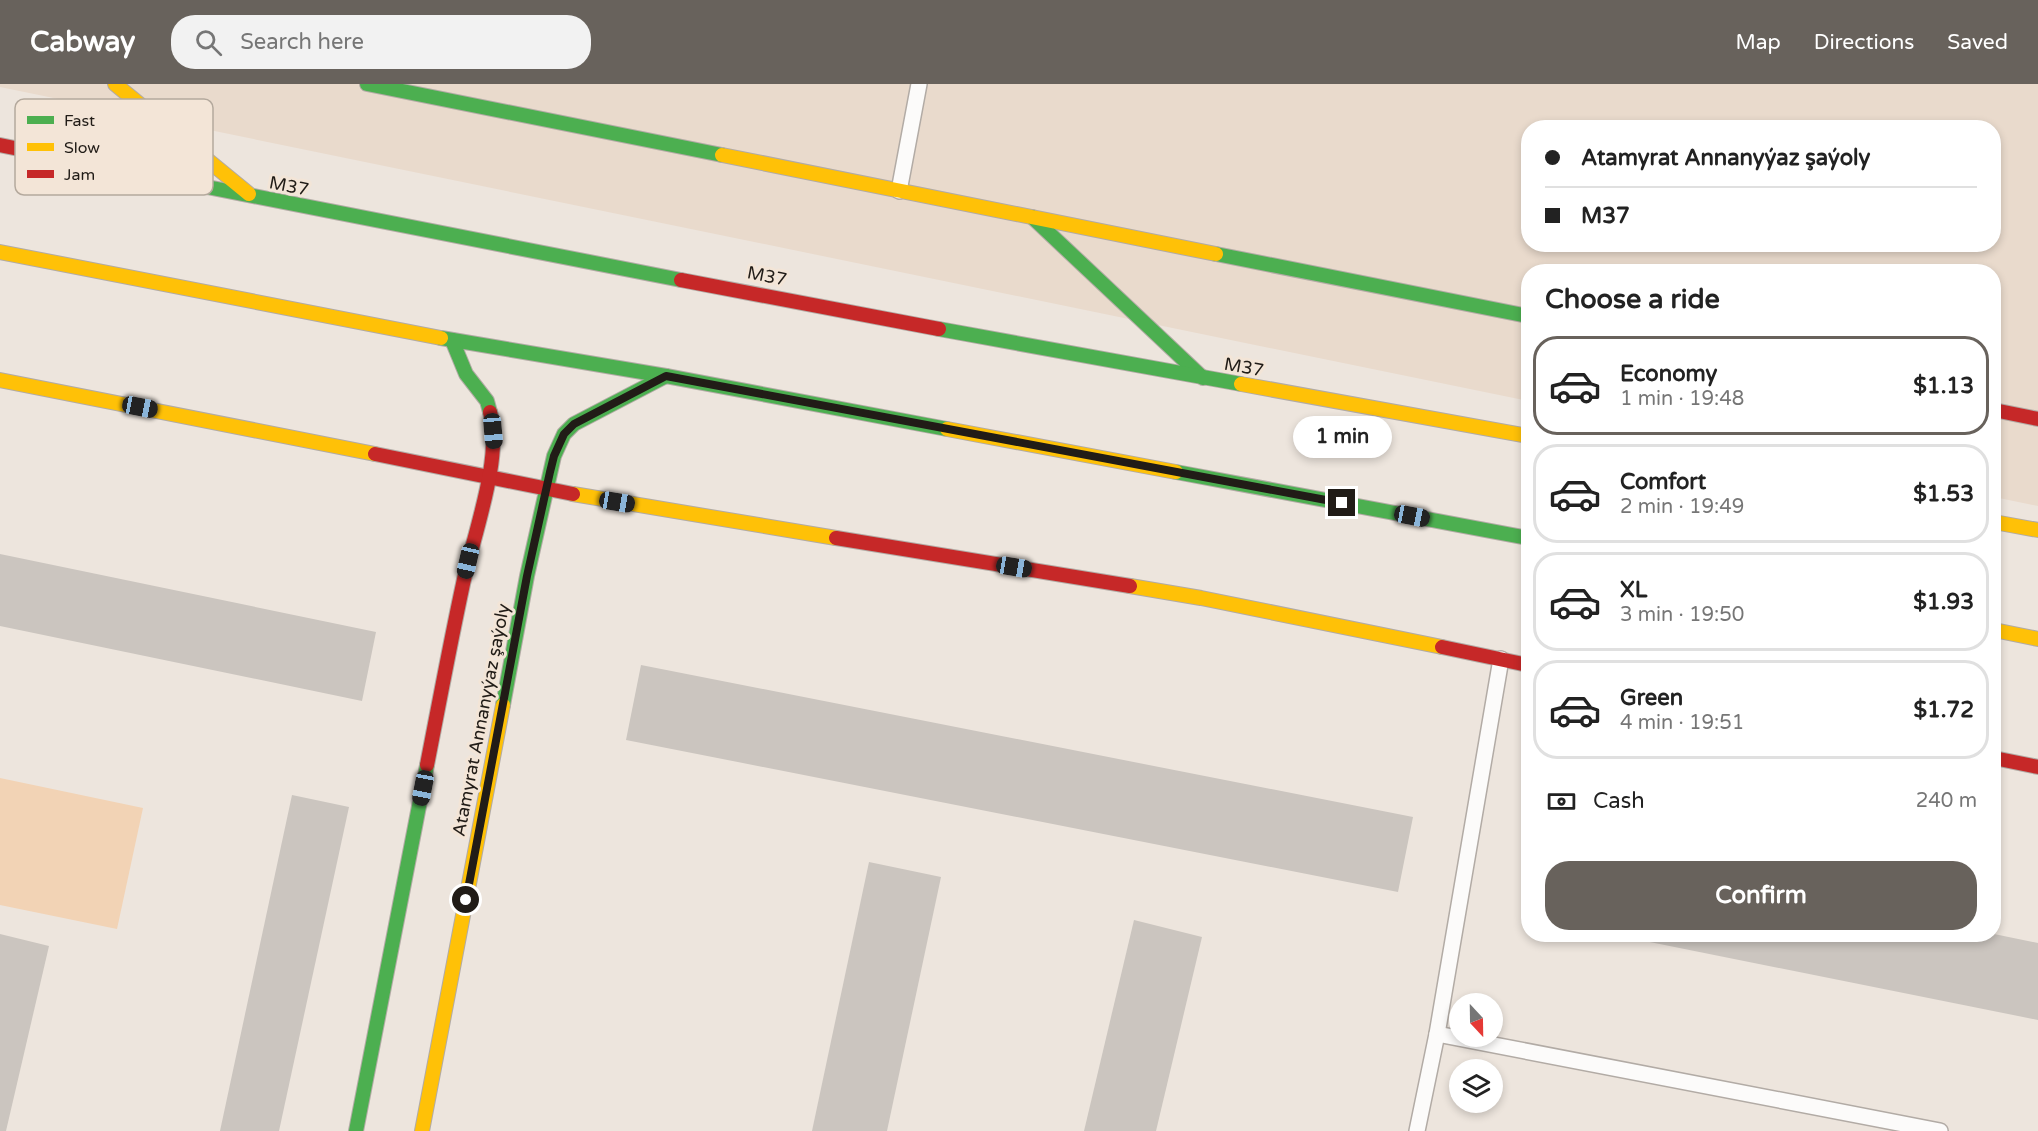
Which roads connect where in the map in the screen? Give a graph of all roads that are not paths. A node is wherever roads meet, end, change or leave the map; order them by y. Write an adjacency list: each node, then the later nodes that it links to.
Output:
1 (115, 84): 4 (main road)
2 (367, 84): 9 (main road)
3 (919, 84): 9 (lane)
4 (133, 99)
5 (0, 145): 6 (main road, M37 / M37)
6 (15, 148)
7 (213, 164): 10 (main road)
8 (213, 189): 10 (main road, M37 / M37)
9 (899, 190): 11 (main road)
10 (253, 197): 16 (main road, M37 / M37)
11 (1032, 217): 13 (main road); 16 (main road)
12 (0, 252): 14 (main road)
13 (1521, 315)
14 (452, 340): 15 (main road); 21 (main road)
15 (666, 376): 22 (main road, Atamyrat Annanyýaz şaýoly); 25 (main road)
16 (1203, 378): 20 (main road, M37 / M37)
17 (0, 380): 21 (main road)
18 (2001, 411): 19 (main road)
19 (2038, 419)
20 (1521, 435)
21 (489, 476): 22 (main road); 33 (main road)
22 (547, 490): 28 (main road); 34 (main road, Atamyrat Annanyýaz şaýoly)
23 (2001, 523): 24 (main road)
24 (2038, 530)
25 (1521, 537)
26 (2001, 631): 27 (main road)
27 (2038, 639)
28 (1501, 659): 29 (main road); 32 (lane)
29 (1521, 663)
30 (2001, 759): 31 (main road)
31 (2038, 767)
32 (1437, 1034): 35 (lane); 36 (lane)
33 (356, 1131)
34 (422, 1131)
35 (1417, 1131)
36 (1940, 1131)

